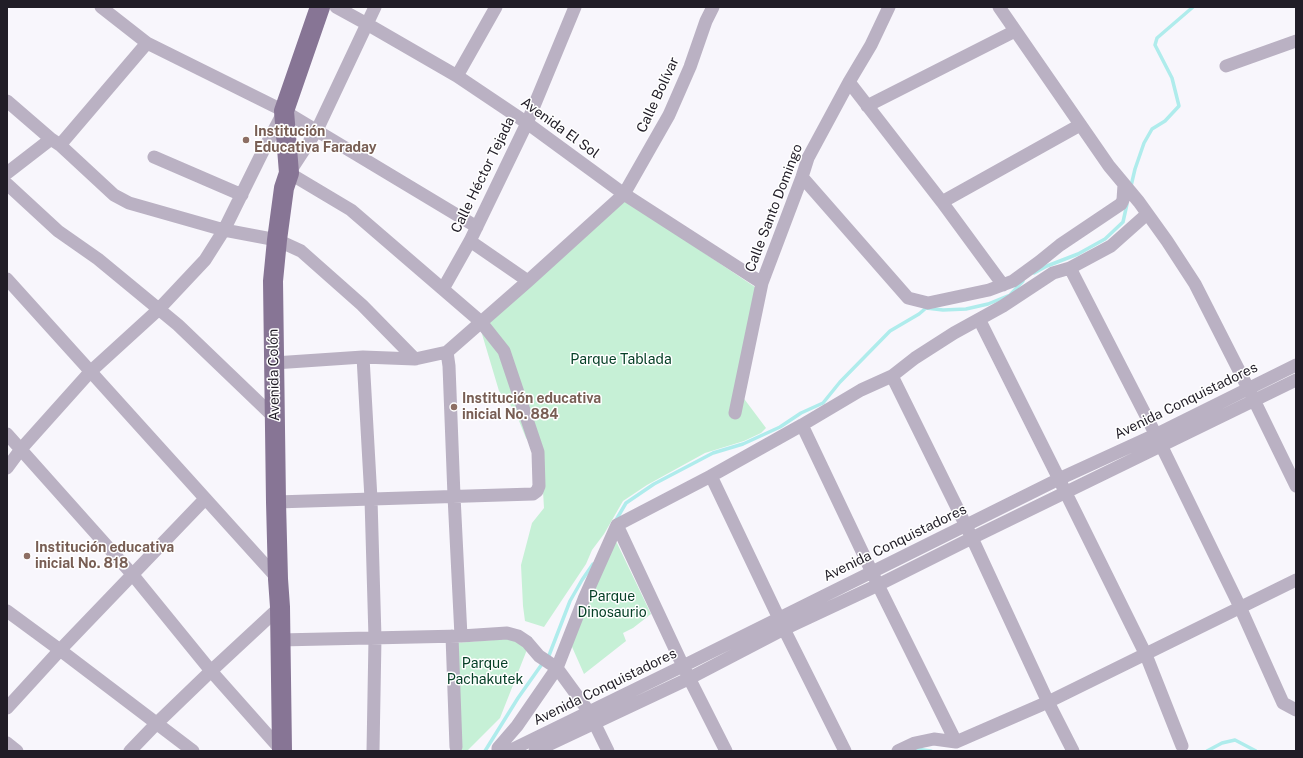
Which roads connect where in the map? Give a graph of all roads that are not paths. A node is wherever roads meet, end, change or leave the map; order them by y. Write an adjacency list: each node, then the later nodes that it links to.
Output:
1 (101, 7): 13 (street)
2 (320, 7): 19 (main road, Avenida Colón)
3 (336, 7): 10 (street, Avenida El Sol)
4 (376, 7): 10 (street)
5 (496, 7): 15 (street)
6 (575, 7): 20 (street, Calle Héctor Tejada)
7 (713, 7): 32 (street, Calle Bolívar)
8 (889, 7): 16 (street, Calle Santo Domingo)
9 (999, 7): 11 (street)
10 (367, 24): 15 (street, Avenida El Sol); 22 (street)
11 (1015, 31): 18 (street); 21 (street)
12 (1296, 41): 14 (street)
13 (147, 43): 19 (street); 23 (street)
14 (1226, 66)
15 (457, 76): 20 (street, Avenida El Sol)
16 (849, 82): 18 (street); 29 (street, Calle Santo Domingo)
17 (7, 101): 23 (street)
18 (867, 106): 34 (street)
19 (284, 111): 22 (street); 24 (street); 25 (main road, Avenida Colón)
20 (527, 123): 32 (street, Avenida El Sol); 36 (street, Calle Héctor Tejada)
21 (1080, 125): 31 (street); 34 (street)
22 (317, 130): 28 (street); 36 (street)
23 (56, 142): 27 (street); 37 (street)
24 (264, 149): 25 (street); 33 (street)
25 (288, 153): 28 (main road, Avenida Colón)
26 (154, 157): 33 (street)
27 (7, 173)
28 (289, 173): 38 (main road, Avenida Colón); 45 (street)
29 (802, 177): 43 (street, Calle Santo Domingo); 44 (street)
30 (7, 184): 46 (street)
31 (1125, 186): 35 (street); 44 (street)
32 (624, 194): 42 (street, Calle Bolívar); 43 (street, Avenida El Sol)
33 (242, 195): 37 (street)
34 (942, 202): 44 (street)
35 (1147, 214): 40 (street); 57 (street)
36 (477, 227): 39 (street, Calle Héctor Tejada)
37 (224, 230): 38 (street); 46 (street)
38 (277, 240): 51 (street); 52 (main road, Avenida Colón)
39 (470, 240): 42 (street); 45 (street, Calle Héctor Tejada)
40 (1070, 268): 47 (street); 63 (street)
41 (7, 279): 54 (street)
42 (528, 281): 48 (street, Calle Bolívar)
43 (762, 283): 59 (street, Calle Santo Domingo)
44 (1003, 285)
45 (443, 288): 48 (street)
46 (158, 310): 54 (street); 60 (street)
47 (979, 319): 55 (street); 67 (street)
48 (481, 322): 49 (street, Calle Bolívar); 70 (street)
49 (447, 352): 51 (street); 70 (street)
50 (363, 357): 51 (street); 52 (street); 72 (street)
51 (415, 359)
52 (274, 363): 60 (main road, Avenida Colón)
53 (1296, 365): 57 (street, Avenida Conquistadores)
54 (90, 372): 64 (street); 71 (street)
55 (892, 376): 61 (street); 75 (street)
56 (1296, 380): 58 (street, Avenida Conquistadores)
57 (1248, 388): 58 (street); 63 (street, Avenida Conquistadores)
58 (1254, 400): 63 (street, Avenida Conquistadores); 68 (street)
59 (735, 413)
60 (275, 418): 73 (main road, Avenida Colón)
61 (802, 425): 66 (street); 77 (street)
62 (7, 434): 64 (street)
63 (1158, 440): 67 (street, Avenida Conquistadores); 69 (street, Avenida Conquistadores); 82 (street)
64 (21, 449): 65 (street); 78 (street)
65 (7, 468)
66 (711, 476): 74 (street); 85 (street)
67 (1060, 478): 69 (street); 75 (street, Avenida Conquistadores)
68 (1296, 486)
69 (1066, 493): 76 (street, Avenida Conquistadores); 90 (street)
70 (454, 496): 72 (street); 86 (street)
71 (205, 499): 78 (street); 79 (street)
72 (371, 499): 73 (street); 87 (street)
73 (276, 502): 79 (main road, Avenida Colón)
74 (617, 525): 91 (street); 93 (street)
75 (966, 525): 76 (street); 77 (street, Avenida Conquistadores)
76 (972, 538): 81 (street, Avenida Conquistadores); 94 (street)
77 (872, 572): 81 (street); 85 (street, Avenida Conquistadores)
78 (132, 574): 89 (street); 92 (street)
79 (278, 579): 83 (main road, Avenida Colón)
80 (1296, 580): 82 (street)
81 (878, 585): 85 (street, Avenida Conquistadores); 99 (street)
82 (1240, 606): 90 (street); 96 (street)
83 (280, 607): 88 (main road, Avenida Colón); 92 (street)
84 (7, 611): 89 (street)
85 (781, 624): 93 (street, Avenida Conquistadores); 113 (street)
86 (456, 636): 87 (street); 91 (street); 102 (street)
87 (375, 638): 88 (street); 107 (street)
88 (279, 640): 106 (main road, Avenida Colón)
89 (60, 650): 95 (street); 98 (street)
90 (1146, 655): 94 (street); 101 (street)
91 (557, 668): 97 (street); 108 (street)
92 (211, 671): 98 (street); 106 (street)
93 (687, 672): 97 (street, Avenida Conquistadores); 112 (street)
94 (1048, 702): 99 (street); 115 (street)
95 (7, 708)
96 (1296, 710)
97 (591, 717): 109 (street, Avenida Conquistadores); 110 (street, Avenida Conquistadores); 111 (street)
98 (156, 724): 104 (street); 105 (street)
99 (956, 742): 114 (street)
100 (7, 743): 103 (street)
101 (1182, 746)
102 (456, 747)
103 (17, 751)
104 (130, 751)
105 (193, 751)
106 (282, 751)
107 (373, 751)
108 (498, 751)
109 (509, 751)
110 (535, 751)
111 (608, 751)
112 (726, 751)
113 (845, 751)
114 (898, 751)
115 (1073, 751)

